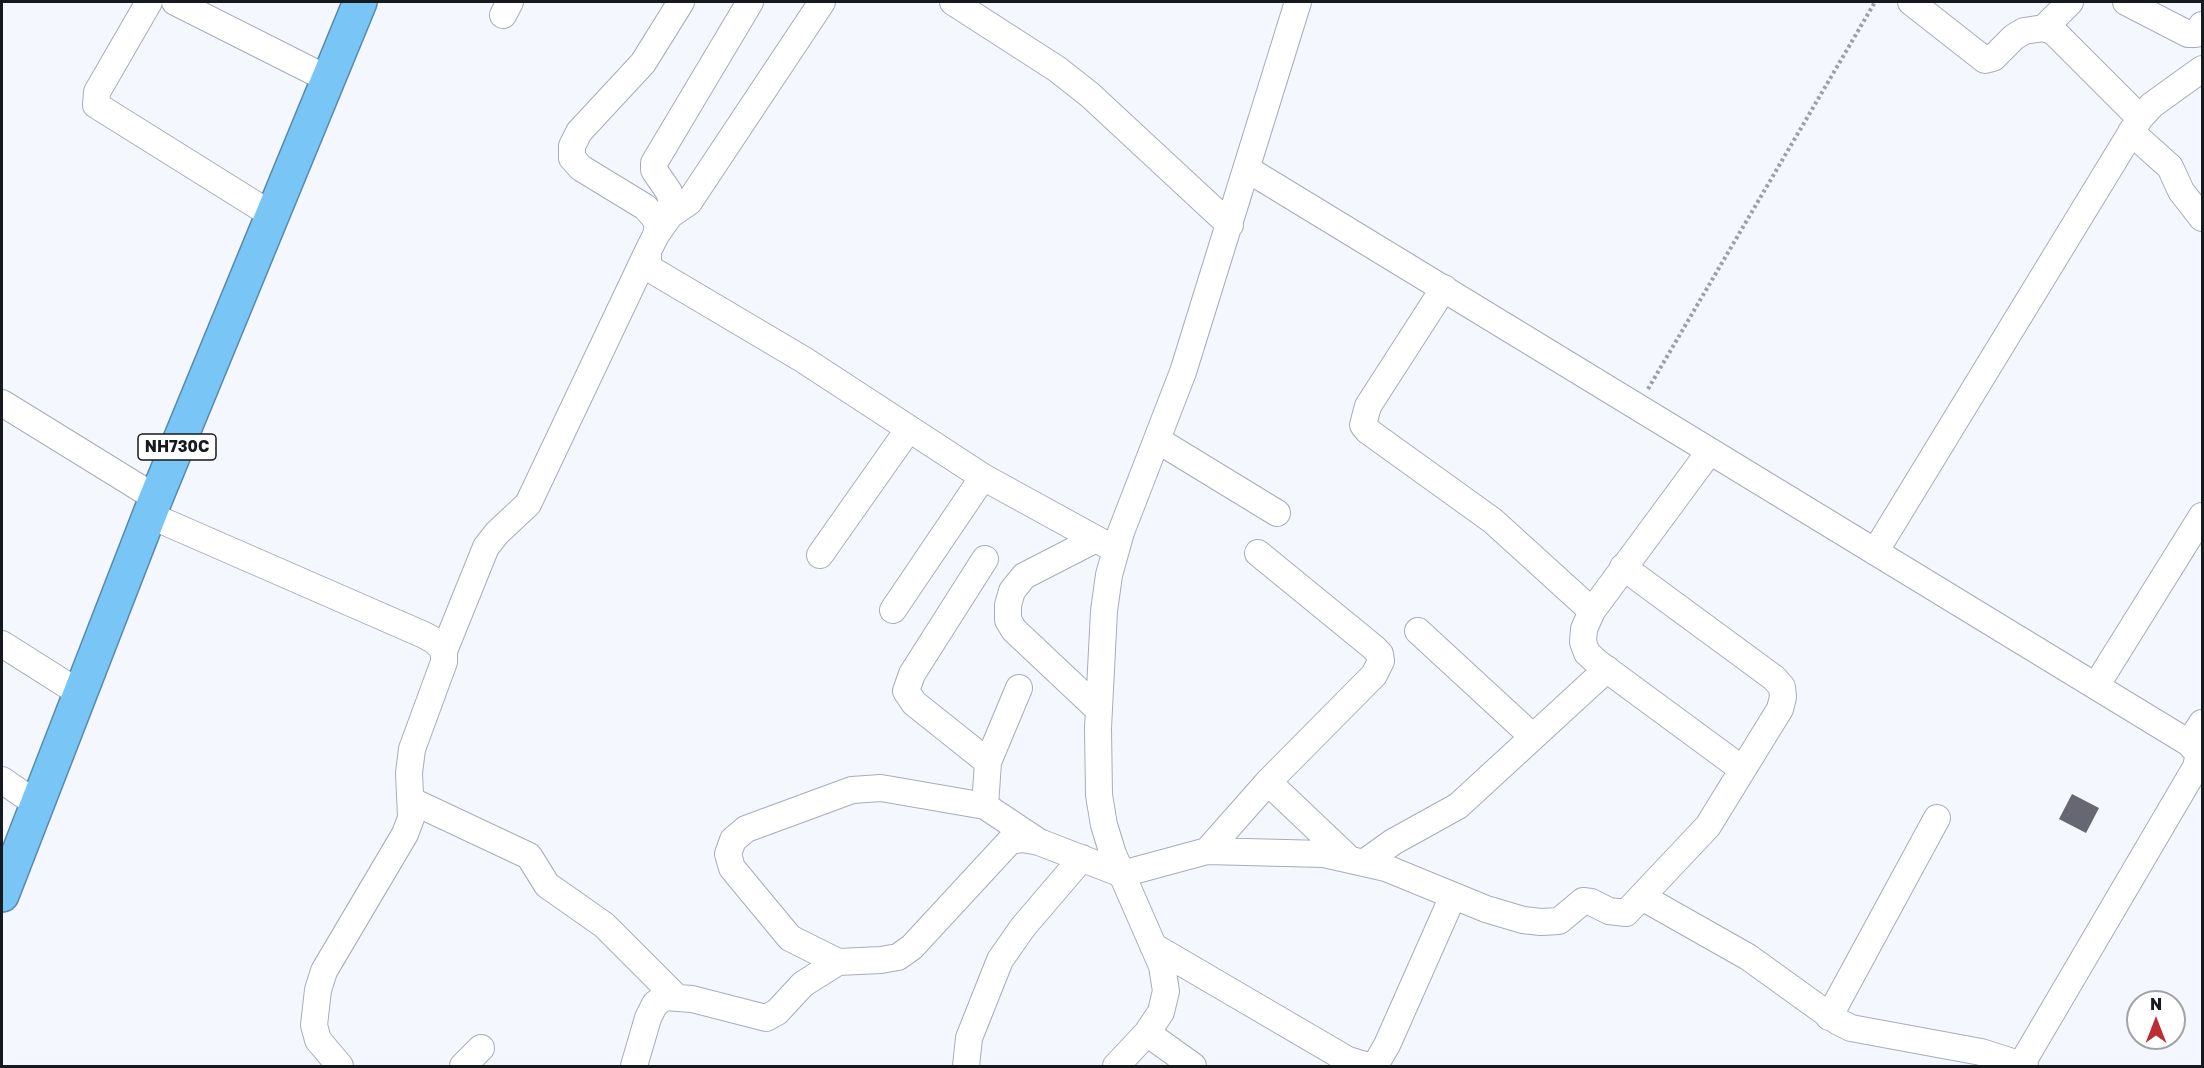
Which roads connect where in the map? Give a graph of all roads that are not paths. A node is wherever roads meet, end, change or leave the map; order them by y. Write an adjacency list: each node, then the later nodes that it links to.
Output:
1 (149, 2): 18 (street)
2 (175, 2): 14 (street)
3 (360, 2): 14 (highway, NH730C)
4 (681, 2): 21 (street)
5 (750, 2): 21 (street)
6 (822, 2): 21 (street)
7 (952, 2): 20 (street)
8 (1298, 2): 17 (street)
9 (1911, 2): 13 (street)
10 (2070, 2): 13 (street)
11 (2126, 2): 12 (street)
12 (2202, 25)
13 (2044, 28): 16 (street)
14 (328, 79): 18 (highway, NH730C)
15 (2198, 79): 16 (street)
16 (2136, 125): 19 (street); 32 (street)
17 (1247, 170): 20 (street); 22 (street)
18 (272, 215): 28 (highway, NH730C)
19 (2202, 218)
20 (1230, 225): 25 (street)
21 (658, 234): 24 (street); 41 (street)
22 (1444, 288): 26 (street); 38 (street)
23 (2, 403): 28 (street)
24 (908, 430): 27 (street); 34 (street)
25 (1159, 441): 29 (street); 31 (street)
26 (1710, 451): 32 (street); 36 (street)
27 (983, 477): 31 (street); 37 (street)
28 (152, 506): 41 (street); 45 (highway, NH730C)
29 (1277, 513)
30 (2202, 516): 43 (street)
31 (1106, 544): 46 (street); 46 (street)
32 (1875, 552): 43 (street)
33 (1258, 553): 52 (street)
34 (820, 555)
35 (985, 559): 49 (street)
36 (1623, 567): 38 (street); 50 (street)
37 (893, 610)
38 (1592, 611): 42 (street)
39 (1418, 631): 47 (street)
40 (2, 644): 45 (street)
41 (444, 651): 53 (street)
42 (1607, 669): 47 (street); 50 (street)
43 (2096, 686): 48 (street)
44 (1019, 687): 49 (street)
45 (81, 694): 54 (highway, NH730C)
46 (1099, 710): 61 (street)
47 (1533, 737): 60 (street)
48 (2198, 744): 78 (street)
49 (987, 762): 55 (street)
50 (1742, 769): 64 (street)
51 (2, 780): 54 (street)
52 (1268, 782): 58 (street); 60 (street)
53 (412, 801): 67 (street); 72 (street)
54 (38, 805): 62 (highway, NH730C)
55 (985, 806): 57 (street); 66 (street)
56 (1937, 818): 68 (street)
57 (1039, 842): 59 (street); 66 (street)
58 (1207, 851): 60 (street); 61 (street)
59 (1082, 858): 61 (street); 74 (street)
60 (1356, 859): 63 (street)
61 (1122, 874): 65 (street)
62 (2, 890)
63 (1453, 896): 64 (street); 77 (street)
64 (1642, 897): 68 (street)
65 (1153, 946): 69 (street); 77 (street)
66 (838, 962): 67 (street)
67 (676, 997): 71 (street)
68 (1829, 1017): 78 (street)
69 (1147, 1032): 75 (street); 76 (street)
70 (481, 1048): 73 (street)
71 (636, 1065)
72 (340, 1066)
73 (463, 1066)
74 (966, 1066)
75 (1116, 1066)
76 (1193, 1066)
77 (1369, 1066)
78 (2023, 1066)

